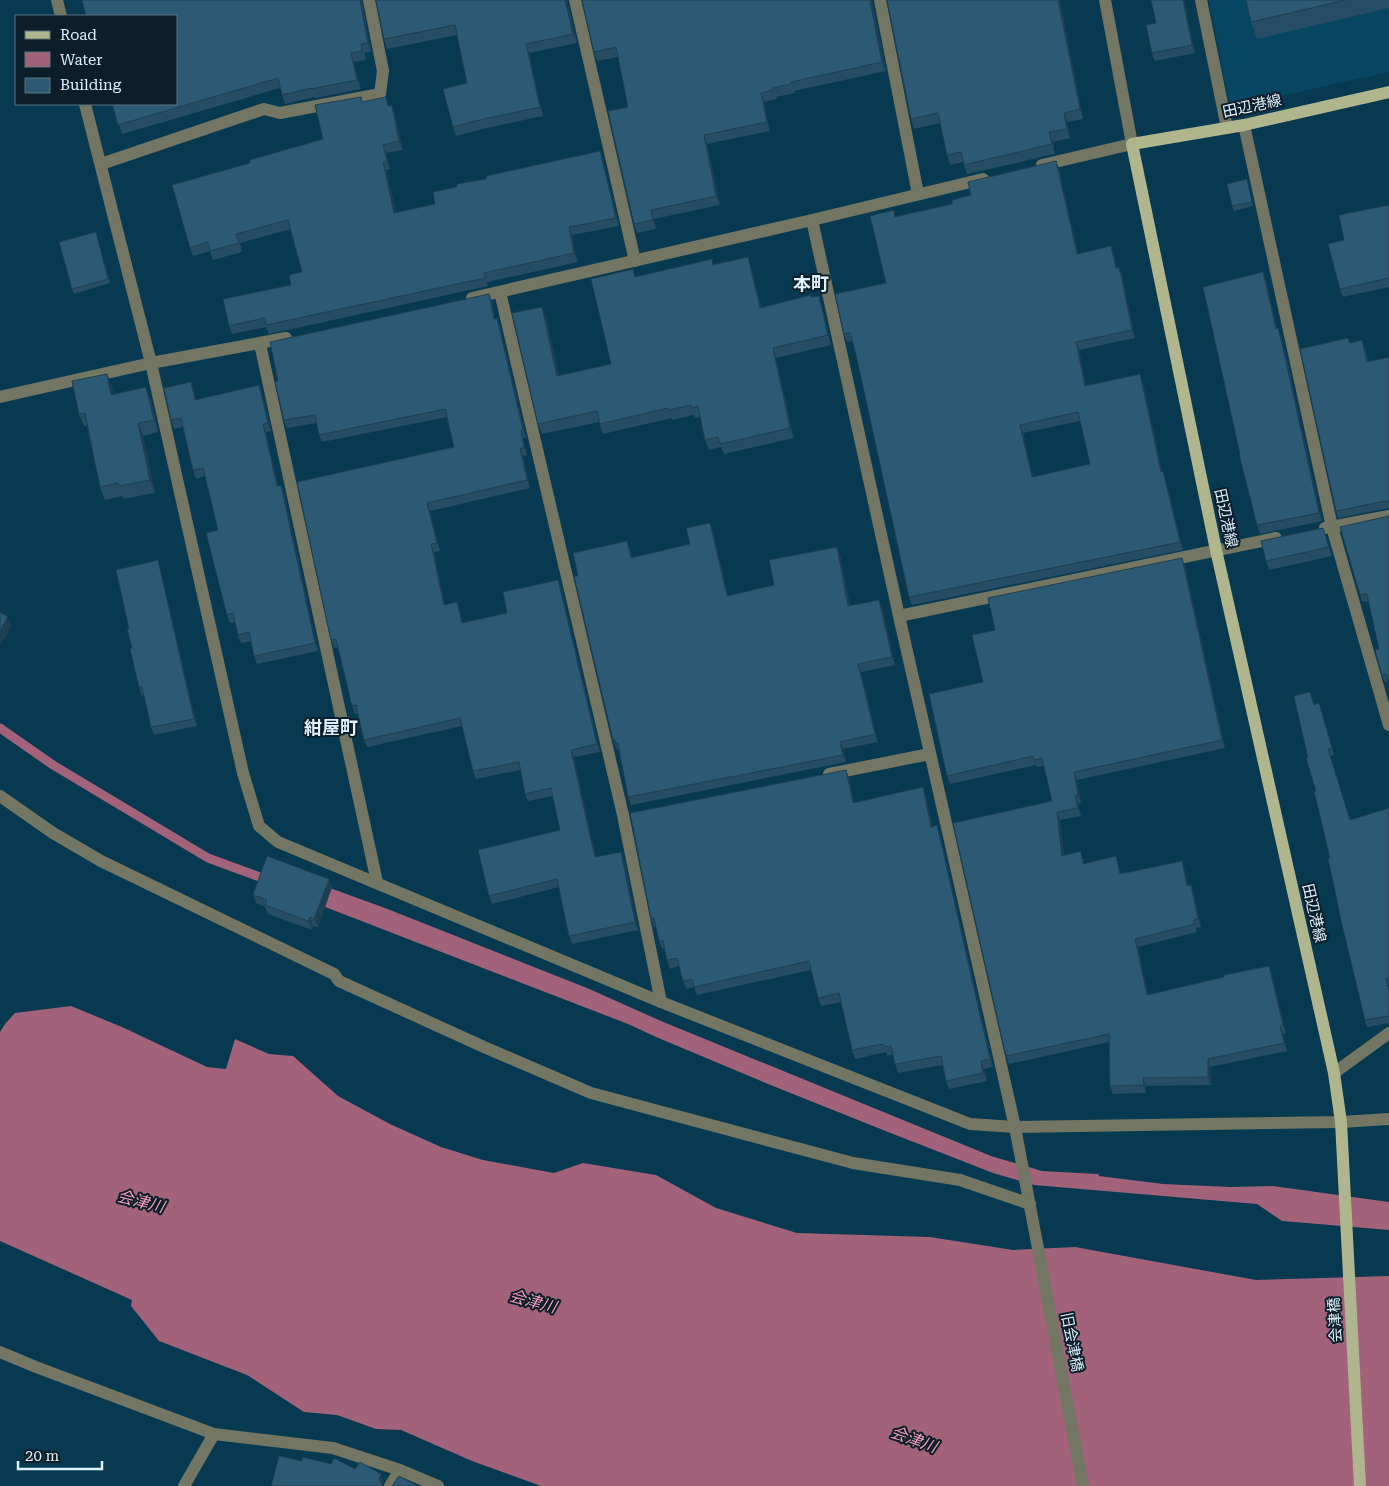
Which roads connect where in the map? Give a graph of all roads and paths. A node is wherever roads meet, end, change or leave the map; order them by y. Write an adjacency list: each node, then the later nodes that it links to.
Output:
1 (57, 0): 7 (street)
2 (369, 0): 13 (street)
3 (575, 0): 18 (street)
4 (880, 0): 16 (street)
5 (1105, 0): 12 (street)
6 (1200, 0): 11 (street)
7 (61, 15)
8 (1389, 94): 10 (main road, 田辺港線)
9 (85, 105): 13 (street)
10 (1244, 125): 11 (main road, 田辺港線); 26 (street)
11 (1227, 128): 12 (main road, 田辺港線)
12 (1132, 144): 14 (street); 29 (main road, 田辺港線)
13 (101, 164): 23 (street)
14 (1025, 169)
15 (996, 176): 16 (street)
16 (918, 194): 17 (street)
17 (812, 220): 18 (street); 30 (street, 旧会津橋)
18 (635, 261): 19 (street)
19 (500, 292): 20 (street); 36 (street)
20 (461, 301)
21 (298, 336): 22 (street)
22 (260, 344): 23 (street); 35 (street)
23 (151, 363): 24 (street); 35 (street)
24 (0, 397)
25 (1389, 516): 26 (street)
26 (1332, 527): 27 (street); 31 (street)
27 (1313, 531)
28 (1284, 537): 29 (street)
29 (1216, 550): 30 (street); 38 (main road, 田辺港線)
30 (899, 616): 32 (street, 旧会津橋)
31 (1389, 725)
32 (930, 754): 33 (street); 41 (street, 旧会津橋)
33 (815, 777)
34 (0, 796): 43 (street)
35 (377, 882): 36 (street)
36 (661, 1002): 41 (street)
37 (1389, 1033): 38 (street)
38 (1334, 1073): 40 (main road, 田辺港線)
39 (1389, 1119): 40 (street)
40 (1341, 1122): 41 (street); 42 (main road, 田辺港線)
41 (1015, 1127): 43 (street, 旧会津橋)
42 (1343, 1153): 51 (main road, 会津橋)
43 (1030, 1204): 50 (street, 旧会津橋)
44 (0, 1352): 45 (street)
45 (214, 1434): 46 (street); 47 (street)
46 (400, 1470): 48 (street); 49 (street)
47 (184, 1486)
48 (390, 1486)
49 (438, 1486)
50 (1083, 1486)
51 (1360, 1486)

